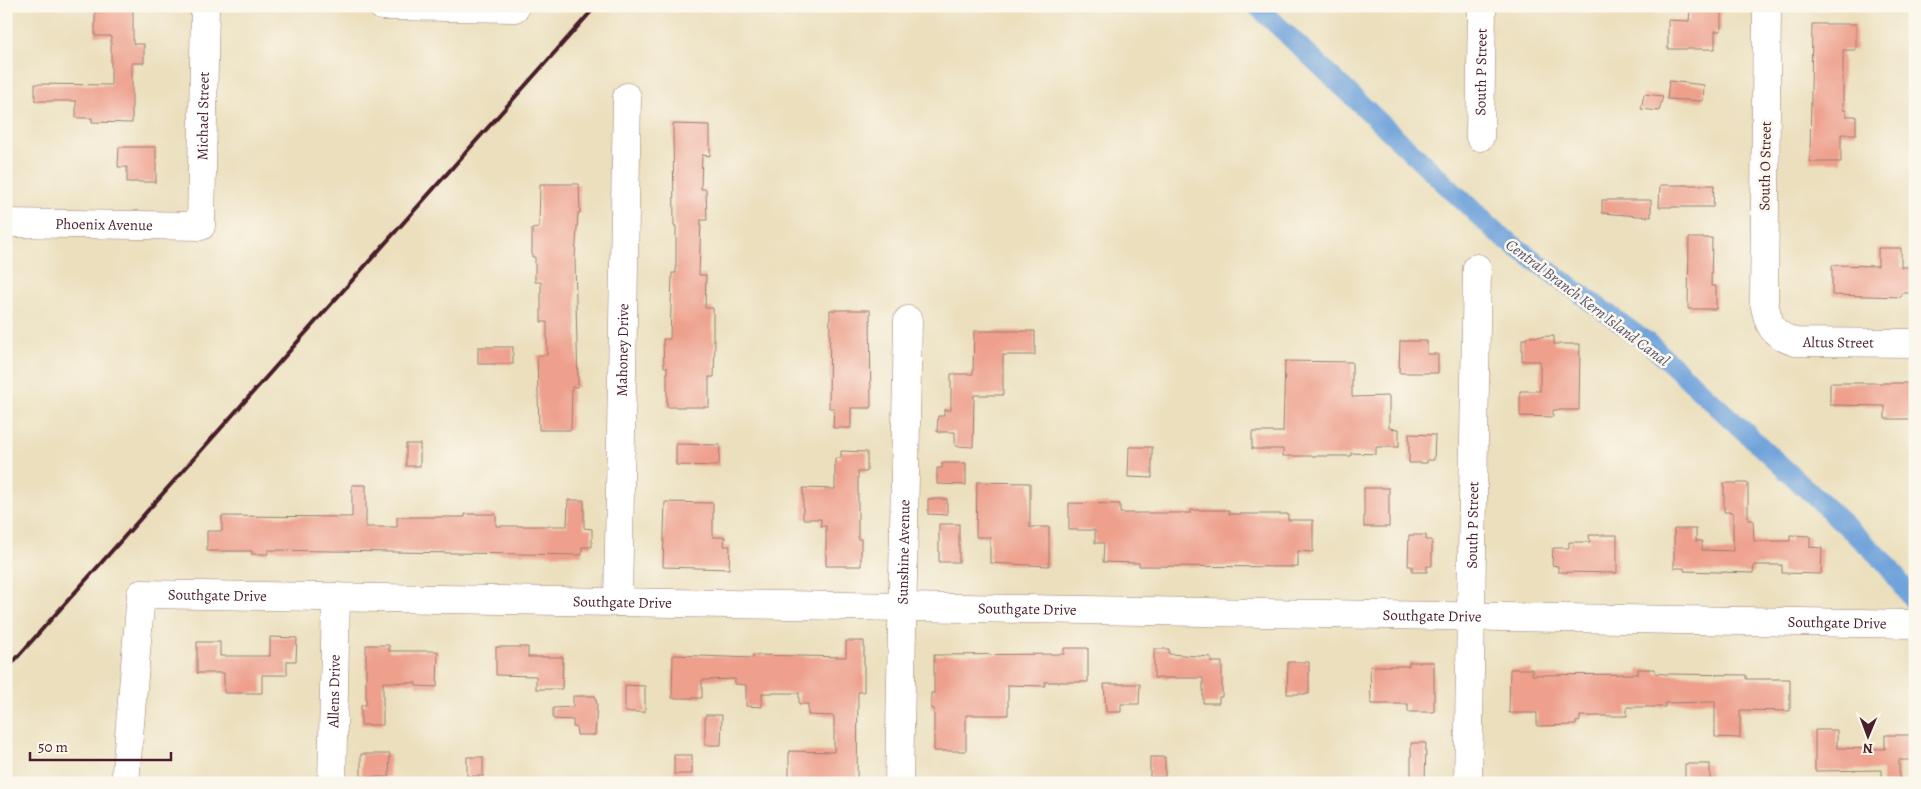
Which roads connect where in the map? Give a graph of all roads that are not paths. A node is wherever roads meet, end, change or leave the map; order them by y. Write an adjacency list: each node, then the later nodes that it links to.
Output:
1 (205, 6): 9 (street, Michael Street)
2 (382, 6): 5 (street)
3 (1482, 6): 7 (street, South P Street)
4 (1767, 6): 12 (street, South O Street)
5 (515, 7)
6 (627, 97): 15 (street, Mahoney Drive)
7 (1480, 137)
8 (6, 223): 9 (street, Phoenix Avenue)
9 (201, 226)
10 (1477, 268): 17 (street, South P Street)
11 (908, 320): 16 (street, Sunshine Avenue)
12 (1769, 325): 13 (street, Altus Street)
13 (1915, 343)
14 (336, 598): 15 (street, Southgate Drive); 19 (street, Southgate Drive); 20 (street, Allens Drive)
15 (618, 602): 16 (street, Southgate Drive)
16 (902, 607): 17 (street, Southgate Drive); 21 (street, Sunshine Avenue)
17 (1471, 617): 18 (street, Southgate Drive); 22 (street, South P Street)
18 (1915, 624)
19 (125, 783)
20 (332, 783)
21 (899, 783)
22 (1468, 783)

